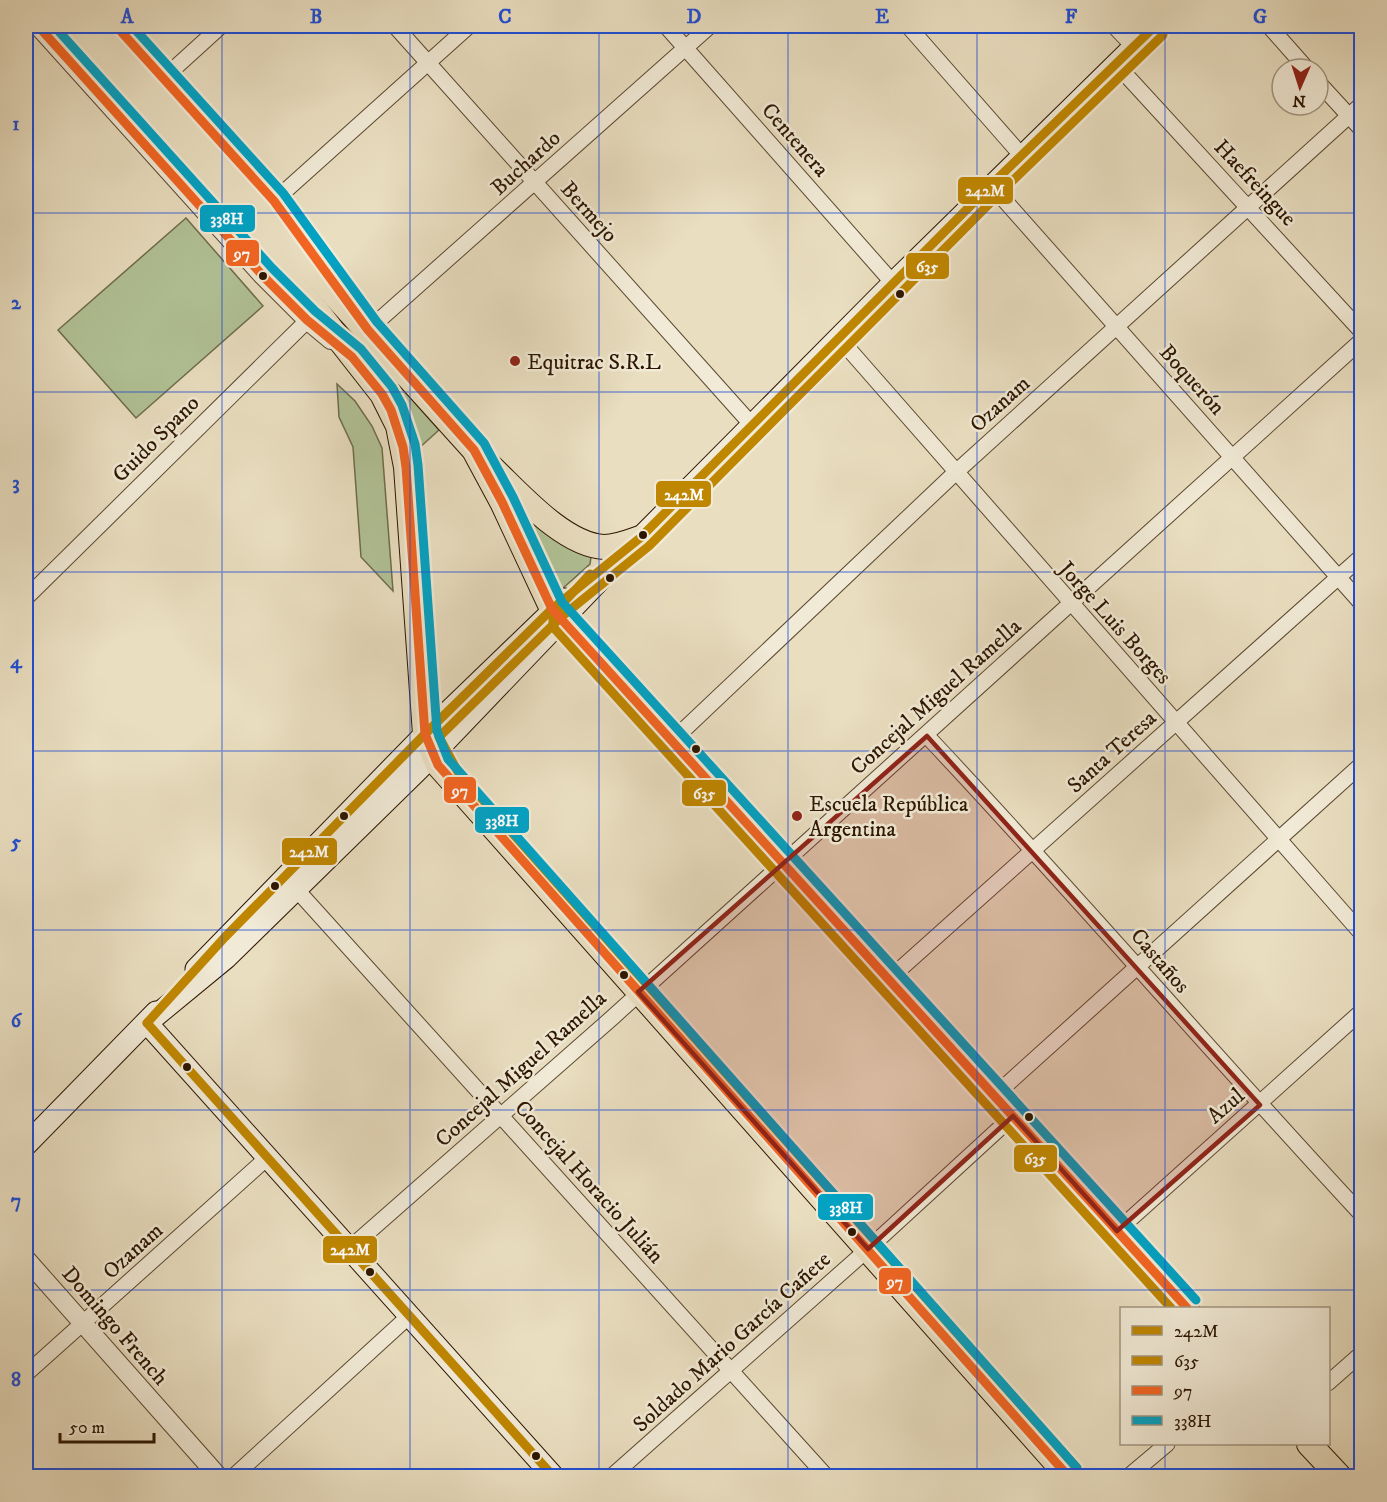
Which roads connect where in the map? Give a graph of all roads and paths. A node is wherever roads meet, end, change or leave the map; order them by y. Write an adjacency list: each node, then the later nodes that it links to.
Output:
1 (38, 26): 30 (street)
2 (63, 26): 30 (main road)
3 (92, 26): 19 (main road)
4 (116, 26): 19 (street)
5 (221, 26): 19 (street)
6 (396, 26): 17 (street, Bermejo)
7 (469, 26): 17 (street)
8 (666, 26): 15 (street, Centenera)
9 (710, 26): 15 (street, Buchardo)
10 (908, 26): 24 (street)
11 (1114, 26): 14 (street)
12 (1155, 26): 14 (main road)
13 (1269, 26): 16 (street)
14 (1134, 47): 18 (main road)
15 (685, 48): 25 (street, Buchardo); 29 (street, Centenera)
16 (1296, 57)
17 (428, 62): 25 (street, Bermejo); 27 (street)
18 (1116, 64): 24 (main road); 28 (street, Haefreingue)
19 (157, 84): 27 (street); 32 (main road)
20 (1330, 96): 22 (street)
21 (1362, 104): 22 (street, Ozanam)
22 (1348, 116): 23 (street); 28 (street, Ozanam)
23 (1362, 130)
24 (1022, 156): 26 (main road)
25 (536, 183): 32 (street, Buchardo); 36 (street, Bermejo)
26 (991, 185): 29 (main road); 31 (street, Boquerón)
27 (274, 201): 32 (street)
28 (1248, 207): 31 (street, Ozanam); 33 (street, Haefreingue)
29 (892, 283): 34 (main road)
30 (312, 316): 43 (street, Guido Spano); 50 (main road)
31 (1116, 327): 38 (street, Boquerón); 39 (street, Ozanam)
32 (368, 330): 37 (main road)
33 (1362, 332)
34 (839, 338): 36 (main road); 39 (street, Jorge Luis Borges)
35 (1362, 340): 38 (street, Concejal Miguel Ramella)
36 (752, 425): 40 (main road)
37 (474, 450): 40 (main road); 46 (main road)
38 (1233, 458): 42 (street, Boquerón); 44 (street, Concejal Miguel Ramella)
39 (955, 473): 44 (street, Jorge Luis Borges); 49 (street, Ozanam)
40 (640, 538): 46 (main road)
41 (1362, 556): 42 (street, Santa Teresa)
42 (1337, 576): 45 (street, Boquerón); 47 (street, Santa Teresa)
43 (26, 598)
44 (1070, 604): 47 (street, Jorge Luis Borges); 48 (street, Concejal Miguel Ramella)
45 (1362, 604)
46 (557, 615): 49 (main road); 50 (main road)
47 (1176, 723): 52 (street, Jorge Luis Borges); 53 (street, Santa Teresa)
48 (927, 736): 53 (street, Castaños); 54 (street, Concejal Miguel Ramella)
49 (672, 741): 54 (main road)
50 (429, 744): 55 (main road); 59 (main road); 61 (main road)
51 (1362, 764): 52 (street)
52 (1276, 839): 56 (street, Jorge Luis Borges); 57 (street)
53 (1034, 850): 57 (street, Castaños); 58 (street, Santa Teresa)
54 (783, 864): 58 (main road); 59 (street, Concejal Miguel Ramella)
55 (296, 889): 61 (main road); 64 (street, Concejal Horacio Julián)
56 (1362, 934)
57 (1137, 966): 62 (street); 63 (street, Castaños)
58 (889, 979): 62 (main road)
59 (638, 992): 64 (street, Concejal Miguel Ramella); 71 (main road)
60 (1362, 1011): 63 (street, Azul)
61 (147, 1023): 66 (main road); 67 (main road)
62 (994, 1096): 65 (main road)
63 (1260, 1105): 68 (street, Castaños); 69 (street, Azul)
64 (501, 1116): 70 (street, Concejal Miguel Ramella); 77 (street, Concejal Horacio Julián)
65 (1012, 1116): 69 (main road); 71 (street, Soldado Mario García Cañete)
66 (26, 1145)
67 (267, 1158): 70 (main road); 75 (street, Ozanam)
68 (1362, 1215)
69 (1117, 1231): 73 (main road)
70 (349, 1249): 74 (main road)
71 (868, 1249): 77 (street, Soldado Mario García Cañete); 87 (main road)
72 (26, 1259): 75 (street, Domingo French)
73 (1186, 1307)
74 (408, 1317): 83 (street); 84 (main road)
75 (83, 1324): 78 (street, Ozanam); 82 (street, Domingo French)
76 (1362, 1353): 79 (street)
77 (730, 1372): 85 (street, Soldado Mario García Cañete); 86 (street, Concejal Horacio Julián)
78 (26, 1374)
79 (1330, 1382)
80 (1165, 1445): 88 (street)
81 (1311, 1445): 89 (main road)
82 (218, 1476)
83 (234, 1476)
84 (551, 1476)
85 (612, 1476)
86 (826, 1476)
87 (1068, 1476)
88 (1129, 1476)
89 (1339, 1476)

